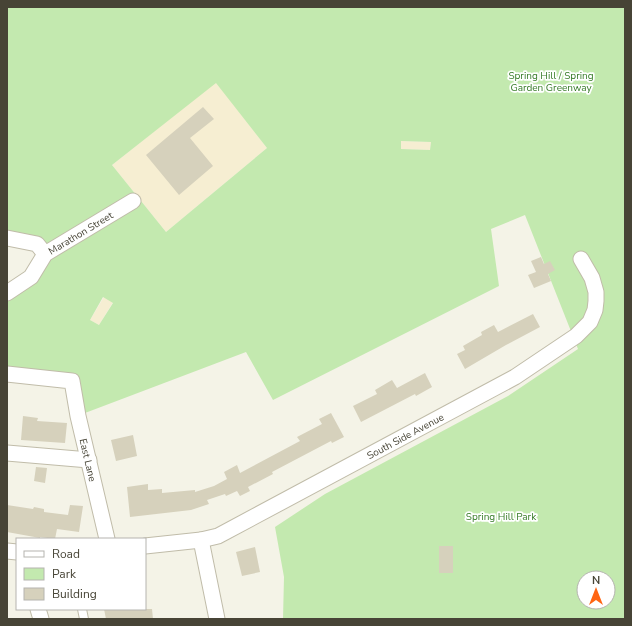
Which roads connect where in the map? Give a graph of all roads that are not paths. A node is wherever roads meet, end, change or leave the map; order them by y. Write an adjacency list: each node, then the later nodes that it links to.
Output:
1 (133, 201): 3 (street, Marathon Street)
2 (7, 238): 3 (street, Marathon Street)
3 (45, 254): 5 (street)
4 (581, 259): 10 (street, South Side Avenue)
5 (7, 293)
6 (7, 374): 8 (street, East Lane)
7 (7, 453): 8 (street)
8 (89, 460): 9 (street, East Lane)
9 (107, 538)
10 (201, 540): 11 (street, South Side Avenue); 12 (street)
11 (146, 546)
12 (217, 619)

